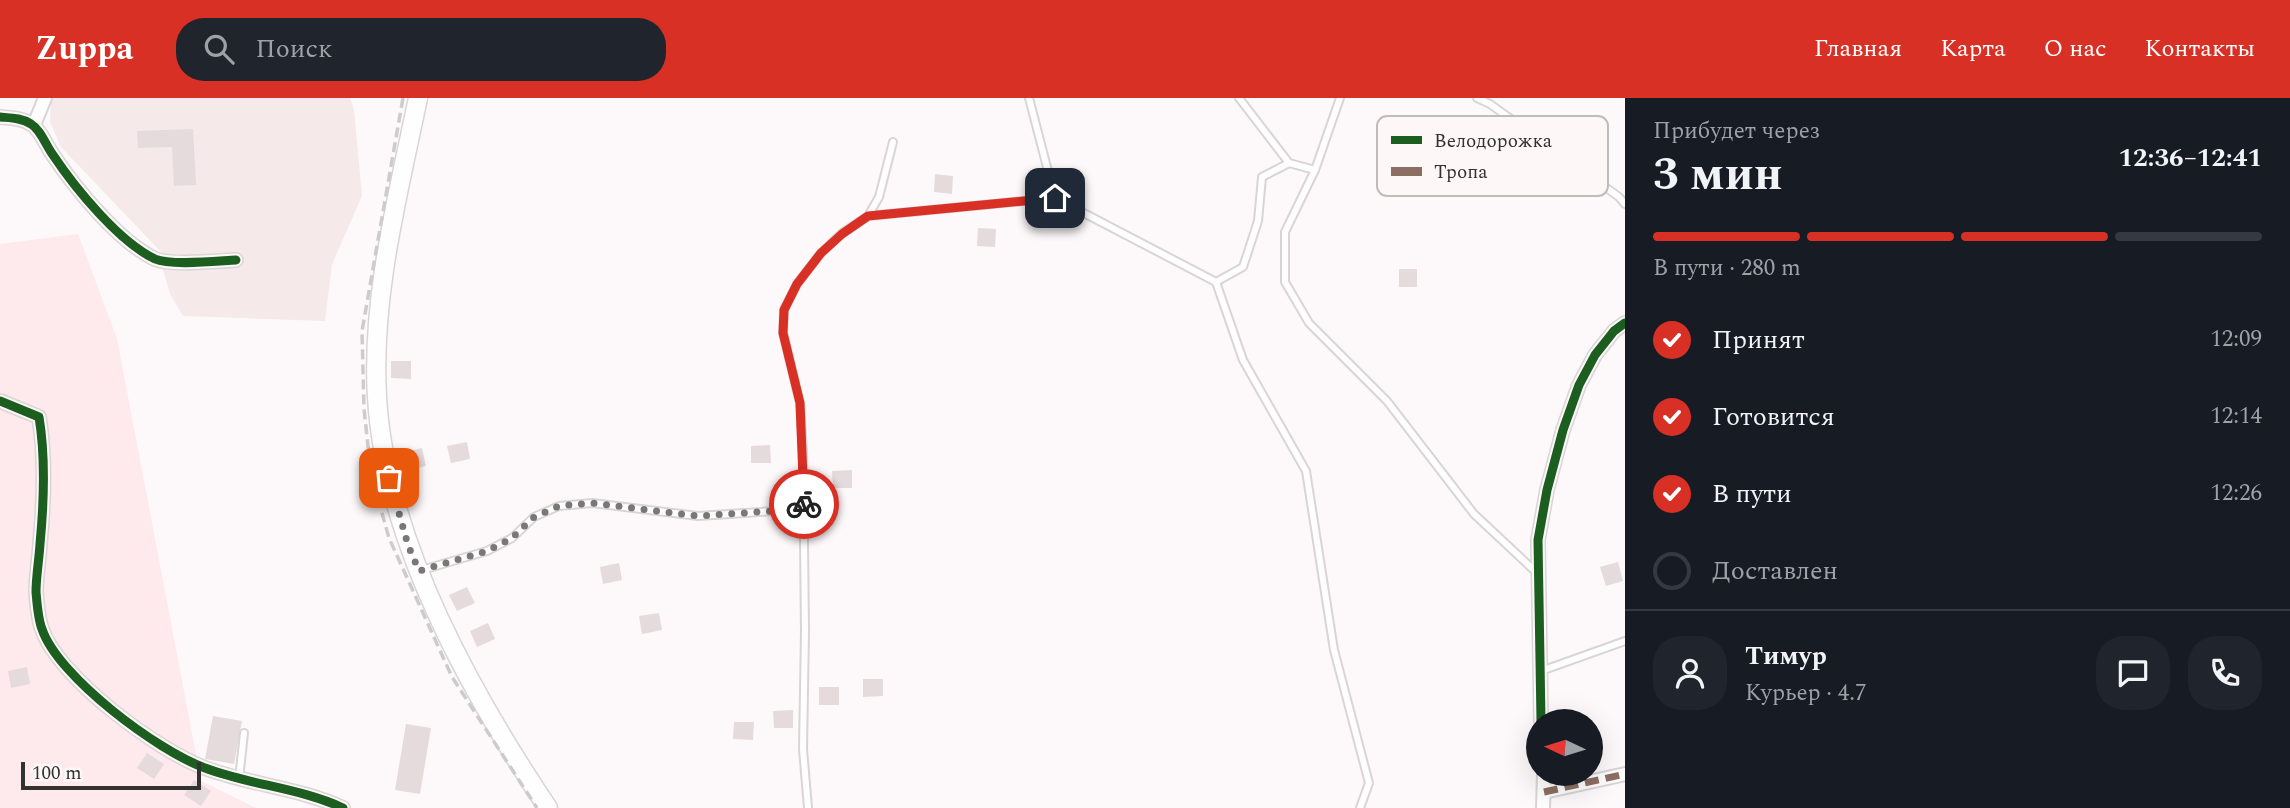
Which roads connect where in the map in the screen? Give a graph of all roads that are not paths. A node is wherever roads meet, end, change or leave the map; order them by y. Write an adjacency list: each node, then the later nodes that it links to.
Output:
1 (45, 98): 9 (street)
2 (418, 98): 22 (main road)
3 (1029, 98): 14 (lane)
4 (1239, 98): 11 (lane)
5 (1340, 98): 12 (lane)
6 (1478, 98): 7 (lane)
7 (1506, 116)
8 (0, 117): 9 (street)
9 (34, 125): 17 (street)
10 (893, 142): 16 (lane)
11 (1289, 163): 12 (lane); 18 (lane)
12 (1315, 170): 23 (lane)
13 (1608, 191): 15 (lane)
14 (1055, 198): 16 (lane); 18 (lane)
15 (1625, 204)
16 (868, 216): 21 (lane)
17 (236, 260)
18 (1216, 282): 35 (lane)
19 (1625, 323): 23 (street)
20 (0, 401): 29 (street)
21 (804, 509): 22 (lane); 34 (lane)
22 (419, 571): 33 (main road)
23 (1538, 574): 25 (street)
24 (1625, 641): 25 (lane)
25 (1541, 671): 26 (street)
26 (1541, 709)
27 (244, 733): 29 (lane)
28 (1625, 774): 31 (street)
29 (239, 779): 32 (street)
30 (1544, 786): 31 (street)
31 (1544, 792): 36 (street)
32 (343, 808)
33 (548, 808)
34 (808, 808)
35 (1360, 808)
36 (1543, 808)

